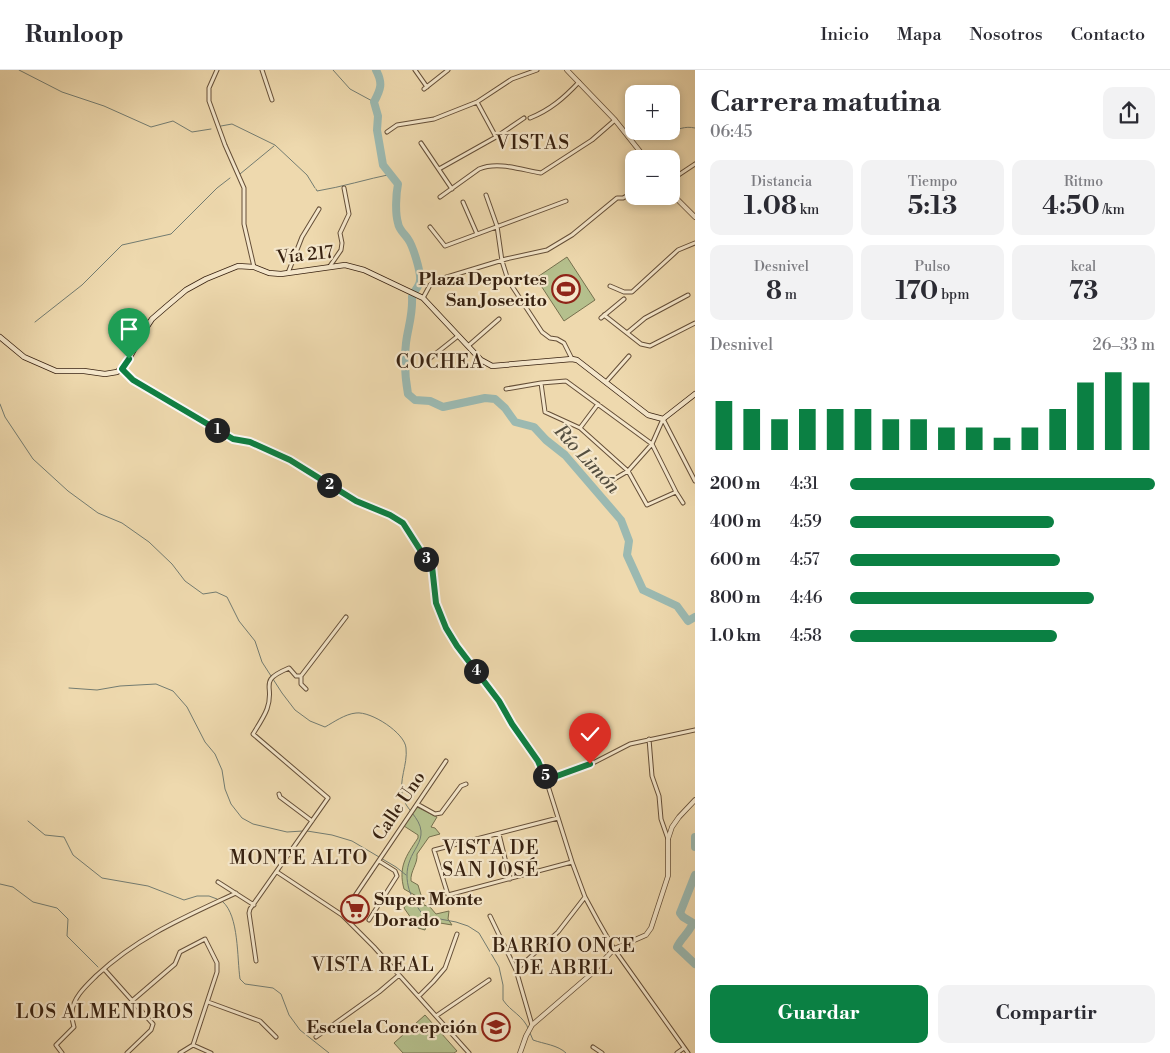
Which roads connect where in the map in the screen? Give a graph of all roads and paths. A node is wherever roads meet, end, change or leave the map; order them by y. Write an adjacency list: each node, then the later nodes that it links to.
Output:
1 (217, 70): 35 (street)
2 (262, 70): 8 (street)
3 (415, 70): 4 (street)
4 (448, 70)
5 (537, 70): 9 (street)
6 (567, 70): 7 (street)
7 (579, 82): 11 (street); 12 (street)
8 (272, 100)
9 (477, 102): 13 (street); 14 (street)
10 (524, 118): 14 (street)
11 (530, 118)
12 (615, 120): 16 (street); 21 (street)
13 (387, 132)
14 (496, 137): 18 (street)
15 (421, 143): 18 (street)
16 (639, 150)
17 (695, 164): 19 (street)
18 (439, 169): 21 (street)
19 (680, 174)
20 (344, 188): 36 (street)
21 (452, 189): 23 (street)
22 (486, 195): 30 (street)
23 (440, 197)
24 (625, 197): 34 (street)
25 (566, 201): 30 (street)
26 (680, 201): 29 (street)
27 (463, 202): 32 (street)
28 (319, 209): 37 (street)
29 (695, 217)
30 (497, 226): 32 (street); 34 (street)
31 (430, 227): 32 (street)
32 (477, 234)
33 (695, 243): 38 (street)
34 (502, 262): 40 (street); 50 (street)
35 (254, 267): 37 (main road, Vía 217); 51 (main road, Vía 217)
36 (330, 267): 37 (main road, Vía 217); 40 (main road, Vía 217)
37 (287, 274)
38 (610, 286)
39 (688, 296): 44 (street)
40 (423, 298): 45 (main road, Vía 217)
41 (624, 299): 44 (street)
42 (499, 320): 47 (street)
43 (695, 322): 44 (street)
44 (627, 333)
45 (459, 335): 47 (main road, Vía 217); 49 (street)
46 (0, 337): 51 (main road)
47 (468, 346): 50 (main road, Vía 217)
48 (629, 356): 52 (street)
49 (429, 359)
50 (572, 359): 52 (main road)
51 (122, 369): 71 (street)
52 (606, 382): 57 (main road)
53 (542, 383): 54 (street); 56 (street); 58 (street)
54 (506, 389)
55 (695, 394): 57 (main road)
56 (598, 404): 58 (street); 59 (street)
57 (663, 418): 59 (street); 61 (street)
58 (580, 428): 60 (street)
59 (652, 444): 60 (street); 63 (street)
60 (628, 471): 62 (street); 63 (street)
61 (695, 481)
62 (609, 482)
63 (676, 492): 64 (street)
64 (683, 503)
65 (346, 617): 66 (street)
66 (301, 676): 67 (street); 77 (street)
67 (306, 690)
68 (695, 730): 69 (street)
69 (649, 739): 71 (street); 79 (street)
70 (446, 761): 75 (street, Calle Uno)
71 (546, 780): 76 (street)
72 (466, 784): 75 (street)
73 (279, 794): 77 (street)
74 (695, 800): 79 (street)
75 (417, 804): 80 (street, Calle Uno)
76 (558, 818): 78 (street); 81 (street)
77 (312, 821): 82 (street)
78 (499, 834): 83 (street); 83 (street)
79 (668, 840): 92 (street)
80 (379, 861): 88 (street, Calle Uno); 90 (street)
81 (572, 862): 83 (street); 86 (street)
82 (277, 872): 87 (street); 88 (street)
83 (510, 879)
84 (218, 882): 85 (street)
85 (236, 893): 87 (street); 94 (street)
86 (585, 897): 92 (street); 95 (street)
87 (254, 905): 93 (street)
88 (342, 915): 96 (street)
89 (490, 916): 95 (street)
90 (369, 920)
91 (457, 934): 98 (street)
92 (614, 949): 102 (street); 107 (street)
93 (256, 961)
94 (104, 969): 99 (street); 108 (street)
95 (516, 970): 102 (street)
96 (399, 974): 98 (street); 104 (street)
97 (488, 980): 101 (street)
98 (418, 996): 101 (street)
99 (133, 1000): 100 (street); 109 (street)
100 (208, 1002): 103 (street); 105 (street)
101 (436, 1016): 112 (street)
102 (532, 1025): 113 (street)
103 (276, 1037)
104 (316, 1037)
105 (193, 1045): 110 (street); 111 (street)
106 (593, 1047): 114 (street)
107 (684, 1048): 115 (street); 116 (street)
108 (62, 1053)
109 (127, 1053)
110 (180, 1053)
111 (211, 1053)
112 (468, 1053)
113 (520, 1053)
114 (602, 1053)
115 (677, 1053)
116 (688, 1053)

